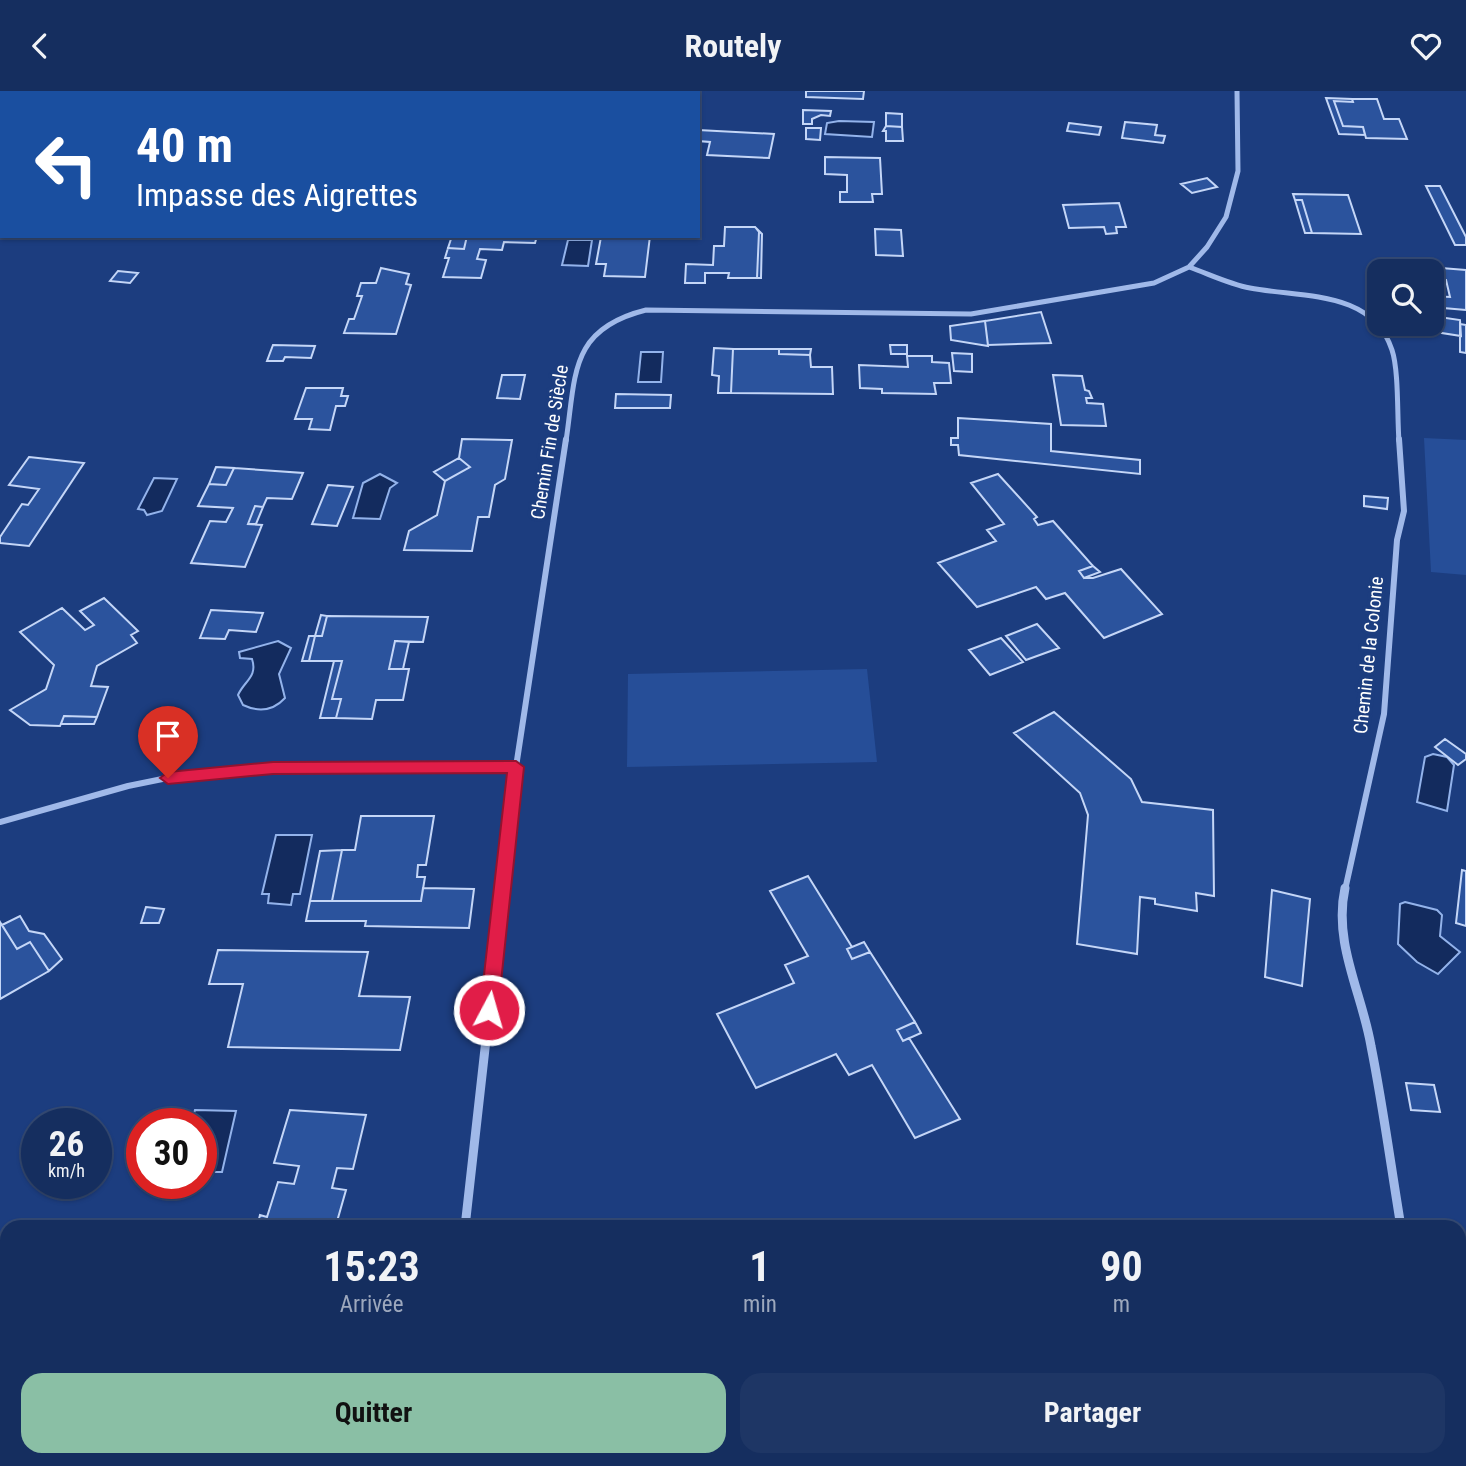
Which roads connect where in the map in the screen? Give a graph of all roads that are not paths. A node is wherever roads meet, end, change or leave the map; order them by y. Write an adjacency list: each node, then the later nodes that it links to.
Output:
1 (1237, 91): 2 (street, Chemin Fin de Siècle)
2 (1189, 267): 3 (street, Chemin Fin de Siècle); 6 (street, Chemin de la Colonie)
3 (516, 767): 4 (street); 5 (street, Chemin Fin de Siècle)
4 (0, 822)
5 (466, 1220)
6 (1400, 1220)

